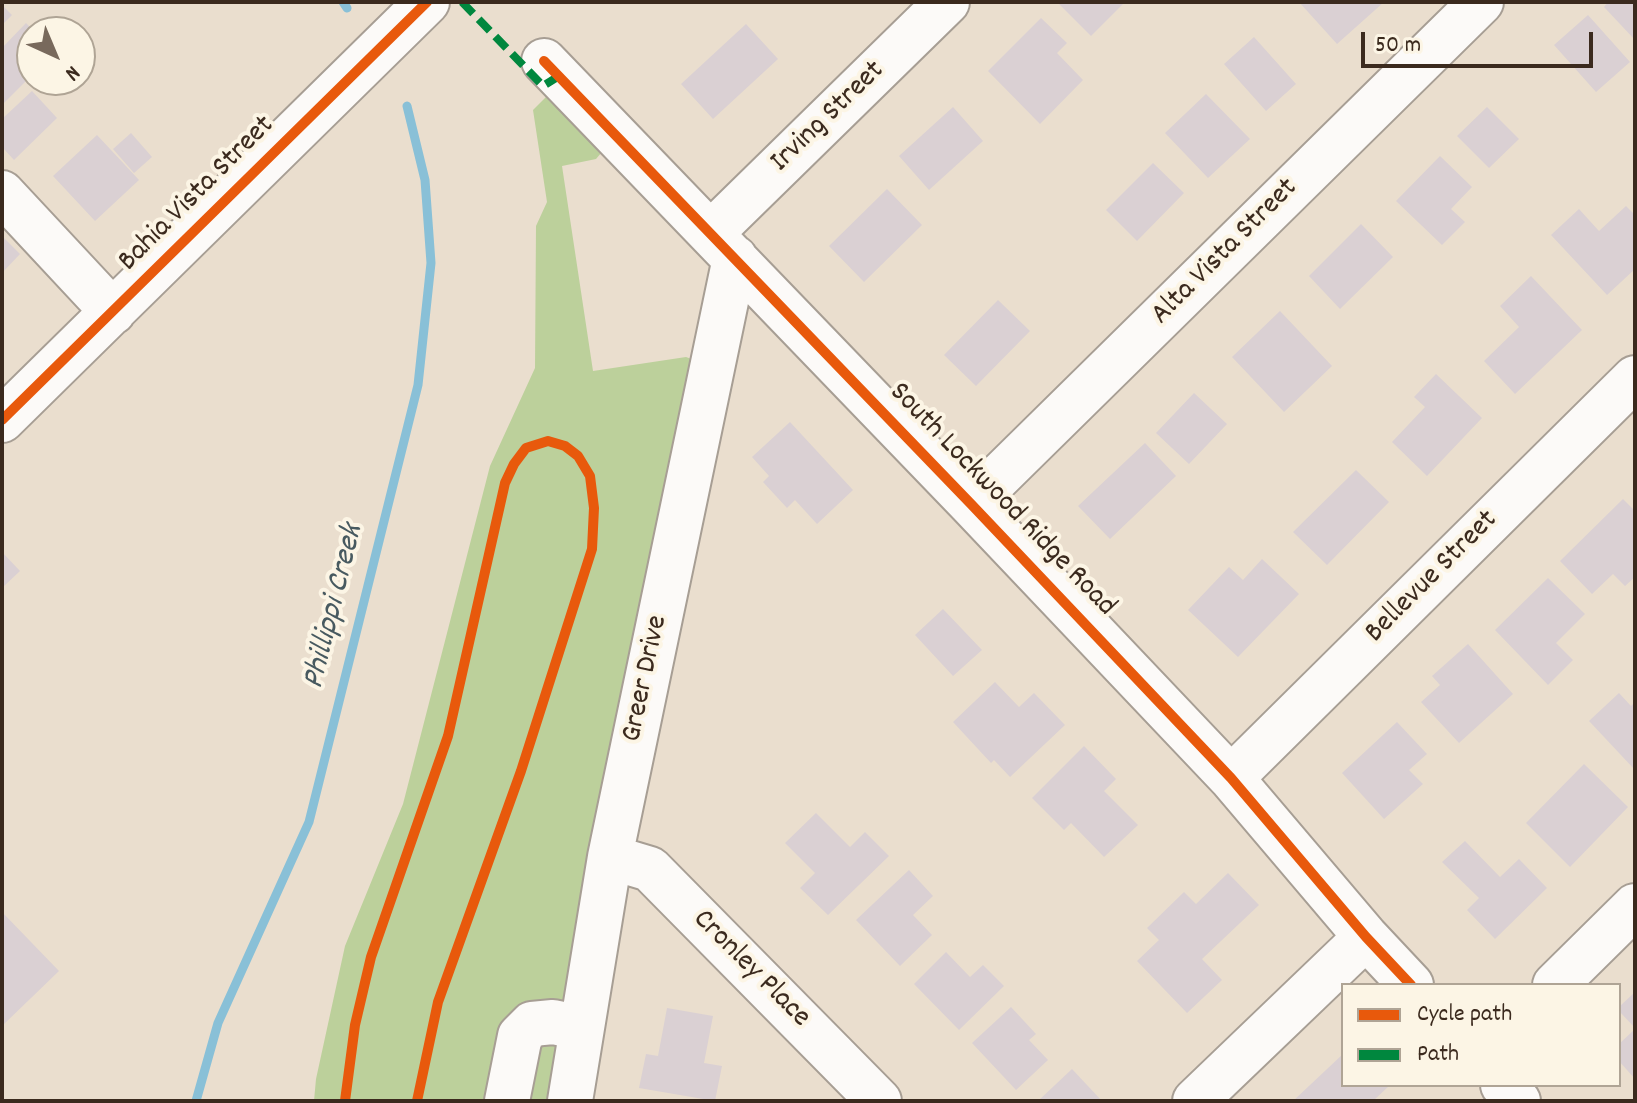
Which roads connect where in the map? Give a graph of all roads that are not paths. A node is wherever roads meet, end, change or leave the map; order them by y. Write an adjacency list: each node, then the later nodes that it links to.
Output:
1 (427, 2): 7 (street, Bahia Vista Street)
2 (947, 2): 6 (street, Irving Street)
3 (1481, 2): 10 (street, Alta Vista Street)
4 (544, 61): 6 (street, South Lockwood Ridge Road)
5 (2, 193): 7 (street)
6 (723, 246): 10 (street, South Lockwood Ridge Road); 12 (street, Greer Drive)
7 (113, 312): 9 (street, Bahia Vista Street)
8 (1635, 378): 11 (street, Bellevue Street)
9 (2, 420)
10 (971, 504): 11 (street, South Lockwood Ridge Road)
11 (1231, 778): 14 (street, South Lockwood Ridge Road)
12 (610, 857): 17 (street, Greer Drive); 20 (street, Cronley Place)
13 (1635, 906): 16 (street)
14 (1366, 937): 15 (street, South Lockwood Ridge Road); 21 (street)
15 (1409, 983)
16 (1557, 983)
17 (582, 1028): 18 (street); 19 (street, Greer Drive)
18 (507, 1101)
19 (570, 1101)
20 (879, 1101)
21 (1195, 1101)

